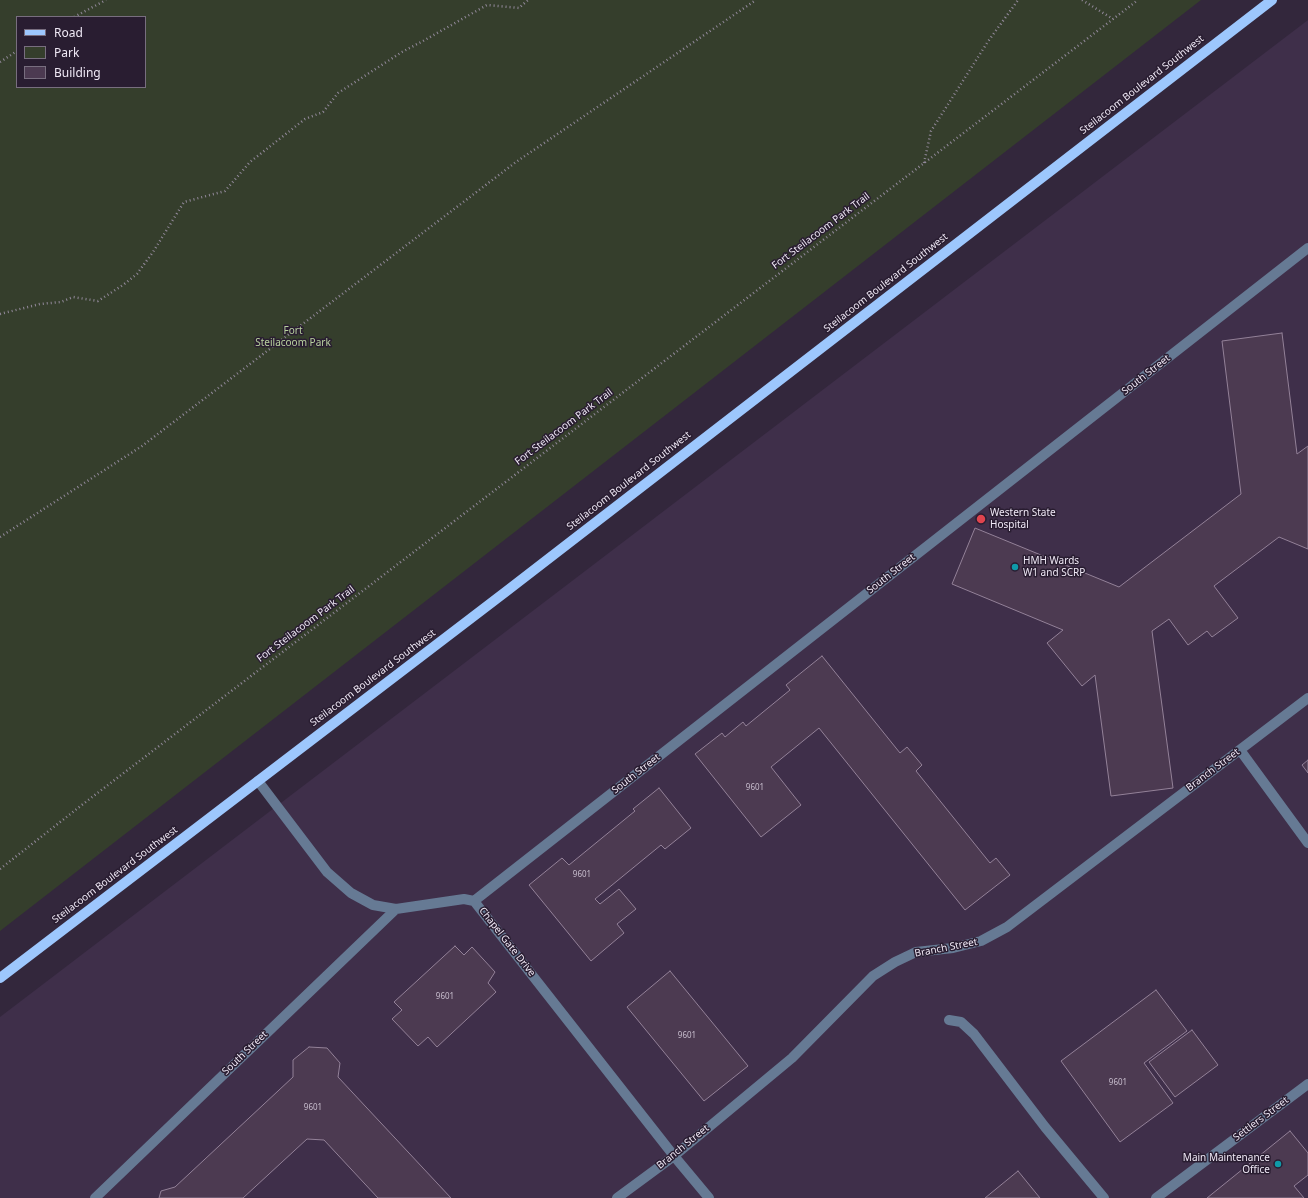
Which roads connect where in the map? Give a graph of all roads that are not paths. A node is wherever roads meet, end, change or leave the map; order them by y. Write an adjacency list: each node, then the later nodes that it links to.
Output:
1 (1272, 0): 5 (main road, Steilacoom Boulevard Southwest)
2 (1308, 248): 7 (street, South Street)
3 (1308, 698): 4 (street, Branch Street)
4 (1240, 750): 6 (street); 12 (street, Branch Street)
5 (258, 781): 8 (street, Chapel Gate Drive); 9 (main road, Steilacoom Boulevard Southwest)
6 (1308, 843)
7 (474, 901): 8 (street, Chapel Gate Drive); 12 (street, Chapel Gate Drive)
8 (396, 909): 13 (street, South Street)
9 (0, 978)
10 (949, 1020): 16 (street)
11 (1308, 1084): 17 (street, Settlers Street)
12 (674, 1156): 14 (street, Branch Street); 15 (street, Chapel Gate Drive)
13 (95, 1198)
14 (617, 1198)
15 (709, 1198)
16 (1104, 1198)
17 (1156, 1198)

